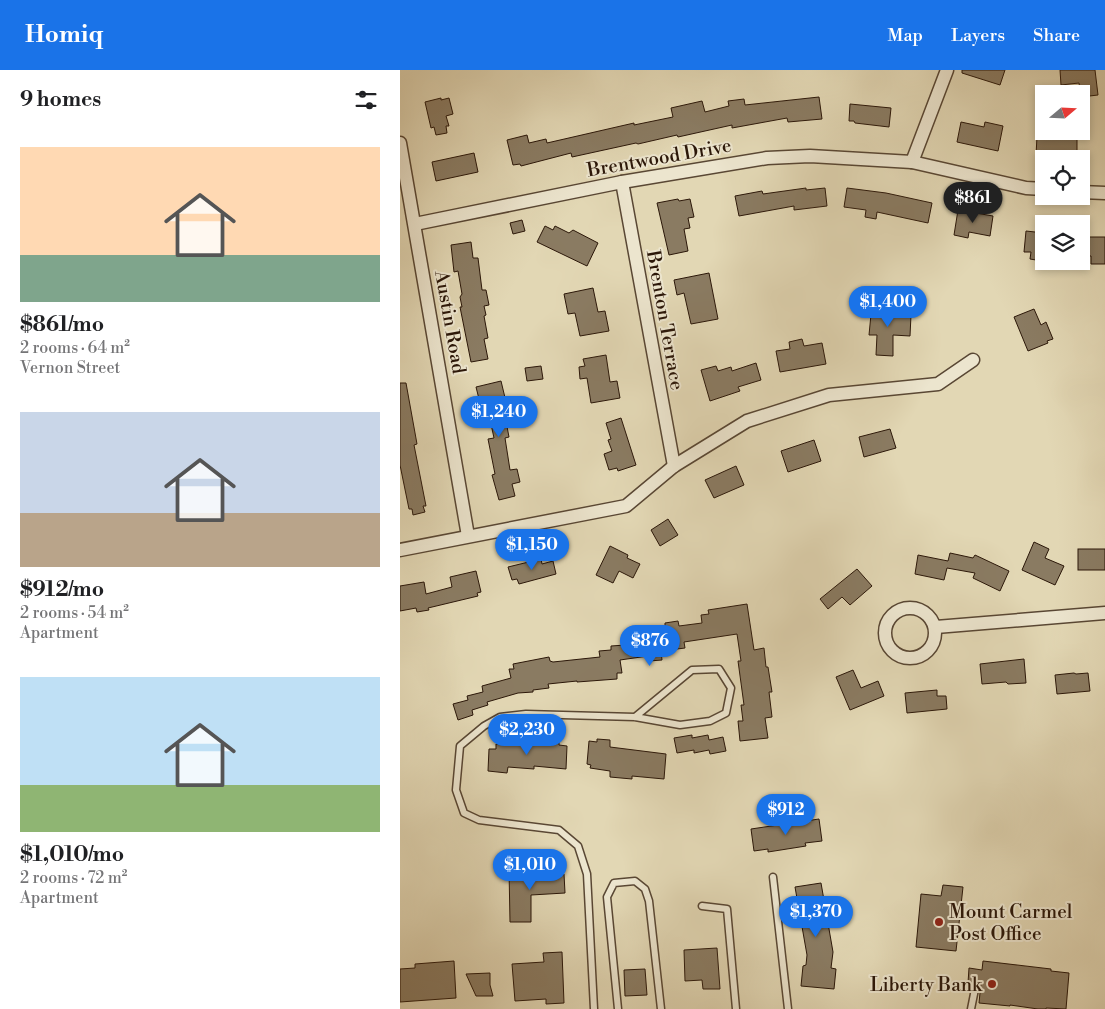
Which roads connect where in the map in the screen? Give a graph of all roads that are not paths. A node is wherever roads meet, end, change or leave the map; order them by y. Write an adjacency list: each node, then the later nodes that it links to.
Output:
1 (947, 70): 3 (street)
2 (400, 143): 8 (street, Austin Road)
3 (912, 162): 4 (street, Brentwood Drive); 5 (street, Brentwood Drive)
4 (622, 182): 8 (street, Brentwood Drive); 10 (street, Brenton Terrace)
5 (1035, 188)
6 (1090, 192): 7 (street)
7 (1105, 193)
8 (415, 224): 11 (street, Austin Road)
9 (973, 360): 10 (street)
10 (674, 466): 11 (street)
11 (468, 536): 12 (street)
12 (400, 550)
13 (1105, 613): 14 (street)
14 (936, 627): 14 (street)
15 (635, 717): 15 (lane); 19 (lane)
16 (773, 877): 23 (lane)
17 (702, 906): 22 (lane)
18 (976, 984): 24 (lane)
19 (594, 1009)
20 (618, 1009): 21 (lane)
21 (661, 1009)
22 (736, 1009)
23 (788, 1009)
24 (971, 1009)

